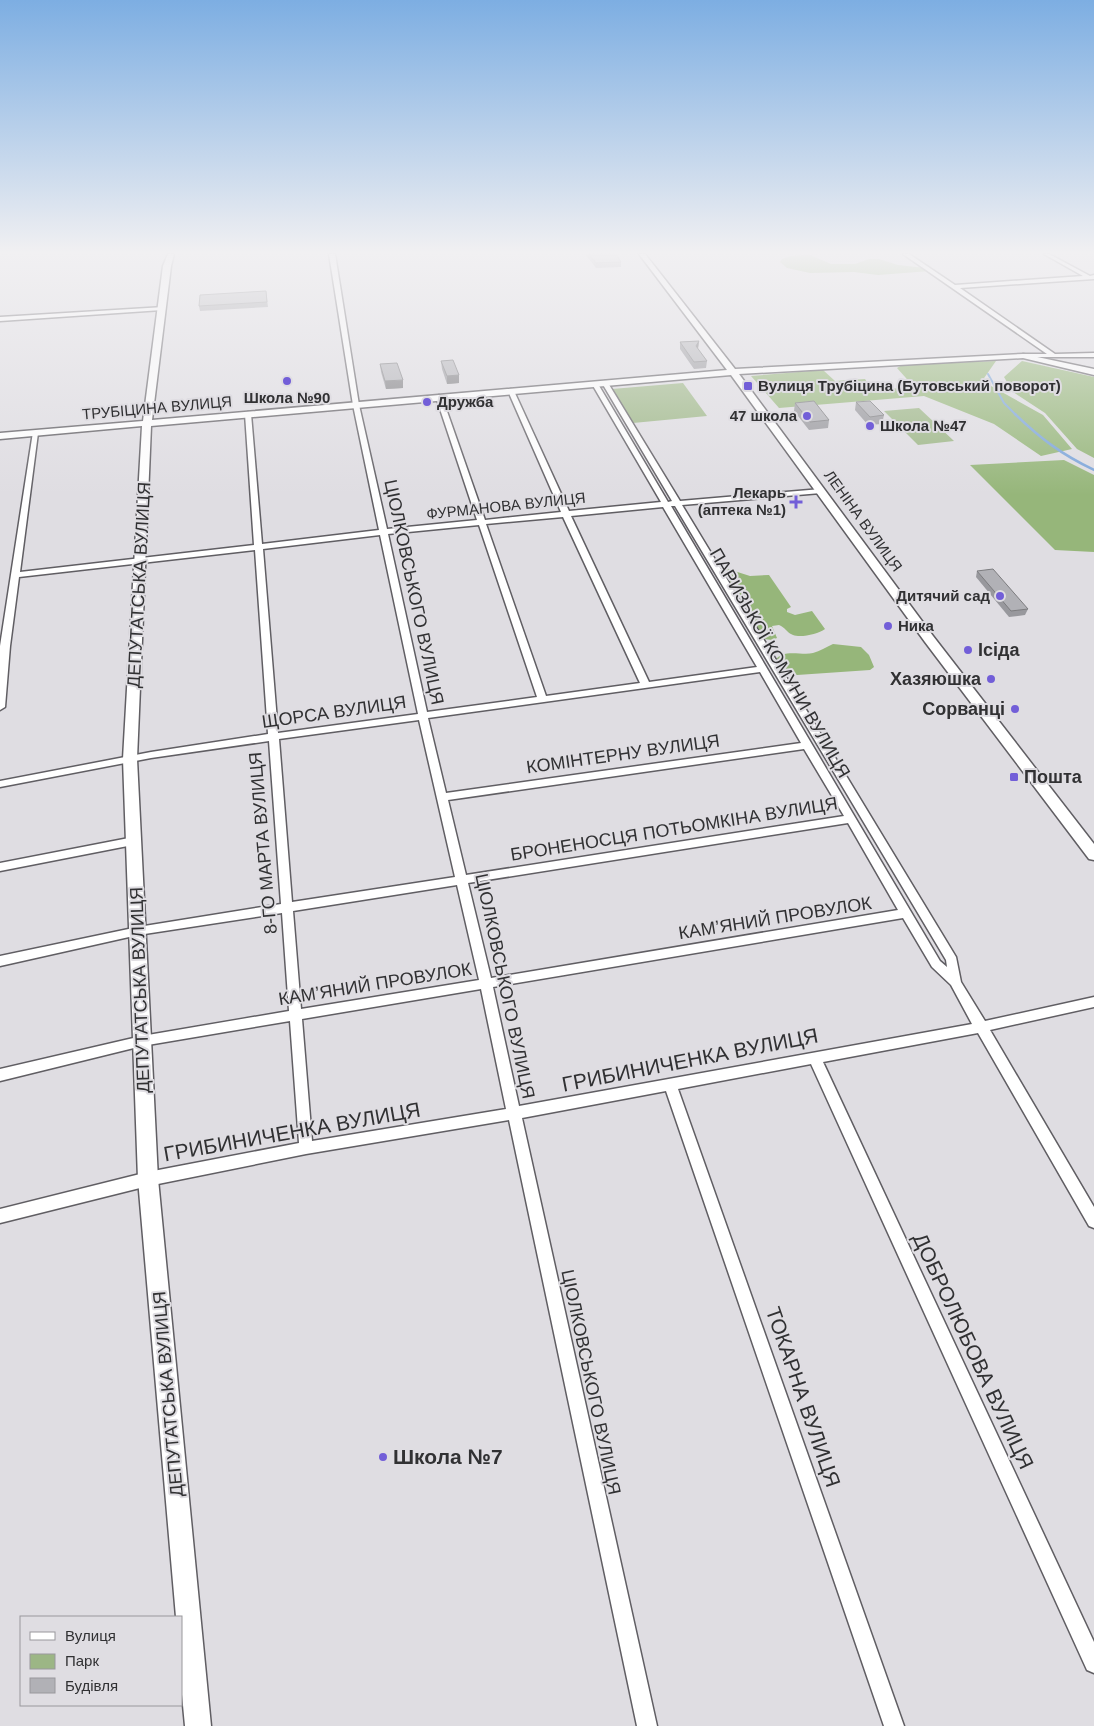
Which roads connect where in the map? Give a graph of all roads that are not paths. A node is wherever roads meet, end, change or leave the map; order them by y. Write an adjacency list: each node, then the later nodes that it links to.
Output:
1 (159, 335): 15 (street, ДЕПУТАТСЬКА ВУЛИЦЯ)
2 (345, 335): 13 (street, ЦІОЛКОВСЬКОГО ВУЛИЦЯ)
3 (704, 335): 8 (street, ЛЕНІНА ВУЛИЦЯ)
4 (1022, 335): 7 (street)
5 (1094, 355): 7 (street, ТРУБІЦИНА ВУЛИЦЯ)
6 (1023, 356): 7 (street, ТРУБІЦИНА ВУЛИЦЯ); 8 (street, ТРУБІЦИНА ВУЛИЦЯ); 9 (street)
7 (1053, 356)
8 (733, 372): 10 (street, ТРУБІЦИНА ВУЛИЦЯ); 18 (street, ЛЕНІНА ВУЛИЦЯ)
9 (1094, 372)
10 (600, 384): 11 (street, ТРУБІЦИНА ВУЛИЦЯ); 19 (street, ПАРИЗЬКОЇ КОМУНИ ВУЛИЦЯ); 20 (street, ПАРИЗЬКОЇ КОМУНИ ВУЛИЦЯ)
11 (512, 391): 12 (street, ТРУБІЦИНА ВУЛИЦЯ); 21 (street)
12 (439, 398): 13 (street, ТРУБІЦИНА ВУЛИЦЯ); 22 (street)
13 (356, 405): 14 (street, ТРУБІЦИНА ВУЛИЦЯ); 23 (street, ЦІОЛКОВСЬКОГО ВУЛИЦЯ)
14 (248, 414): 15 (street, ТРУБІЦИНА ВУЛИЦЯ); 24 (street, 8-ГО МАРТА ВУЛИЦЯ)
15 (147, 423): 16 (street, ТРУБІЦИНА ВУЛИЦЯ); 25 (street, ДЕПУТАТСЬКА ВУЛИЦЯ)
16 (34, 433): 17 (street, ТРУБІЦИНА ВУЛИЦЯ); 26 (street)
17 (0, 436)
18 (821, 491): 19 (street, ФУРМАНОВА ВУЛИЦЯ); 39 (street, ЛЕНІНА ВУЛИЦЯ)
19 (677, 503): 20 (street, ФУРМАНОВА ВУЛИЦЯ); 46 (street, ПАРИЗЬКОЇ КОМУНИ ВУЛИЦЯ)
20 (666, 504): 21 (street, ФУРМАНОВА ВУЛИЦЯ); 27 (street, ПАРИЗЬКОЇ КОМУНИ ВУЛИЦЯ)
21 (566, 514): 22 (street, ФУРМАНОВА ВУЛИЦЯ); 28 (street)
22 (481, 523): 23 (street, ФУРМАНОВА ВУЛИЦЯ); 29 (street)
23 (385, 532): 24 (street, ФУРМАНОВА ВУЛИЦЯ); 31 (street, ЦІОЛКОВСЬКОГО ВУЛИЦЯ)
24 (258, 546): 25 (street, ФУРМАНОВА ВУЛИЦЯ); 32 (street, 8-ГО МАРТА ВУЛИЦЯ)
25 (139, 560): 26 (street, ФУРМАНОВА ВУЛИЦЯ); 34 (street, ДЕПУТАТСЬКА ВУЛИЦЯ)
26 (16, 575): 30 (street)
27 (763, 669): 28 (street, ЩОРСА ВУЛИЦЯ); 33 (street, ПАРИЗЬКОЇ КОМУНИ ВУЛИЦЯ)
28 (646, 685): 29 (street, ЩОРСА ВУЛИЦЯ)
29 (542, 699): 31 (street, ЩОРСА ВУЛИЦЯ)
30 (0, 707)
31 (423, 716): 32 (street, ЩОРСА ВУЛИЦЯ); 36 (street, ЦІОЛКОВСЬКОГО ВУЛИЦЯ)
32 (272, 737): 34 (street, ЩОРСА ВУЛИЦЯ); 42 (street, 8-ГО МАРТА ВУЛИЦЯ)
33 (807, 745): 36 (street, КОМІНТЕРНУ ВУЛИЦЯ); 37 (street, ПАРИЗЬКОЇ КОМУНИ ВУЛИЦЯ)
34 (130, 760): 35 (street, ЩОРСА ВУЛИЦЯ); 38 (street, ДЕПУТАТСЬКА ВУЛИЦЯ)
35 (0, 784)
36 (443, 798): 41 (street, ЦІОЛКОВСЬКОГО ВУЛИЦЯ)
37 (851, 820): 41 (street, БРОНЕНОСЦЯ ПОТЬОМКІНА ВУЛИЦЯ); 43 (street, ПАРИЗЬКОЇ КОМУНИ ВУЛИЦЯ)
38 (134, 841): 40 (street); 44 (street, ДЕПУТАТСЬКА ВУЛИЦЯ)
39 (1094, 855)
40 (0, 868)
41 (463, 880): 42 (street, БРОНЕНОСЦЯ ПОТЬОМКІНА ВУЛИЦЯ); 47 (street, ЦІОЛКОВСЬКОГО ВУЛИЦЯ)
42 (287, 908): 44 (street, БРОНЕНОСЦЯ ПОТЬОМКІНА ВУЛИЦЯ); 49 (street, 8-ГО МАРТА ВУЛИЦЯ)
43 (906, 913): 46 (street, ПАРИЗЬКОЇ КОМУНИ ВУЛИЦЯ); 47 (street, КАМ’ЯНИЙ ПРОВУЛОК)
44 (138, 931): 45 (street, БРОНЕНОСЦЯ ПОТЬОМКІНА ВУЛИЦЯ); 51 (street, ДЕПУТАТСЬКА ВУЛИЦЯ)
45 (0, 961)
46 (955, 982): 50 (street, ПАРИЗЬКОЇ КОМУНИ ВУЛИЦЯ)
47 (486, 984): 49 (street, КАМ’ЯНИЙ ПРОВУЛОК); 55 (street, ЦІОЛКОВСЬКОГО ВУЛИЦЯ)
48 (1094, 1002): 50 (street, ГРИБИНИЧЕНКА ВУЛИЦЯ)
49 (295, 1016): 51 (street, КАМ’ЯНИЙ ПРОВУЛОК); 56 (street, 8-ГО МАРТА ВУЛИЦЯ)
50 (982, 1027): 52 (street, ГРИБИНИЧЕНКА ВУЛИЦЯ); 59 (street, ПАРИЗЬКОЇ КОМУНИ ВУЛИЦЯ)
51 (142, 1041): 53 (street, КАМ’ЯНИЙ ПРОВУЛОК); 57 (street, ДЕПУТАТСЬКА ВУЛИЦЯ)
52 (814, 1056): 54 (street, ГРИБИНИЧЕНКА ВУЛИЦЯ); 60 (street, ДОБРОЛЮБОВА ВУЛИЦЯ)
53 (0, 1075)
54 (670, 1084): 55 (street, ГРИБИНИЧЕНКА ВУЛИЦЯ); 63 (street, ТОКАРНА ВУЛИЦЯ)
55 (515, 1113): 56 (street, ГРИБИНИЧЕНКА ВУЛИЦЯ); 62 (street, ЦІОЛКОВСЬКОГО ВУЛИЦЯ)
56 (306, 1148): 57 (street, ГРИБИНИЧЕНКА ВУЛИЦЯ)
57 (148, 1179): 58 (street, ГРИБИНИЧЕНКА ВУЛИЦЯ); 61 (street, ДЕПУТАТСЬКА ВУЛИЦЯ)
58 (0, 1216)
59 (1094, 1221)
60 (1094, 1663)
61 (198, 1726)
62 (647, 1726)
63 (894, 1726)

